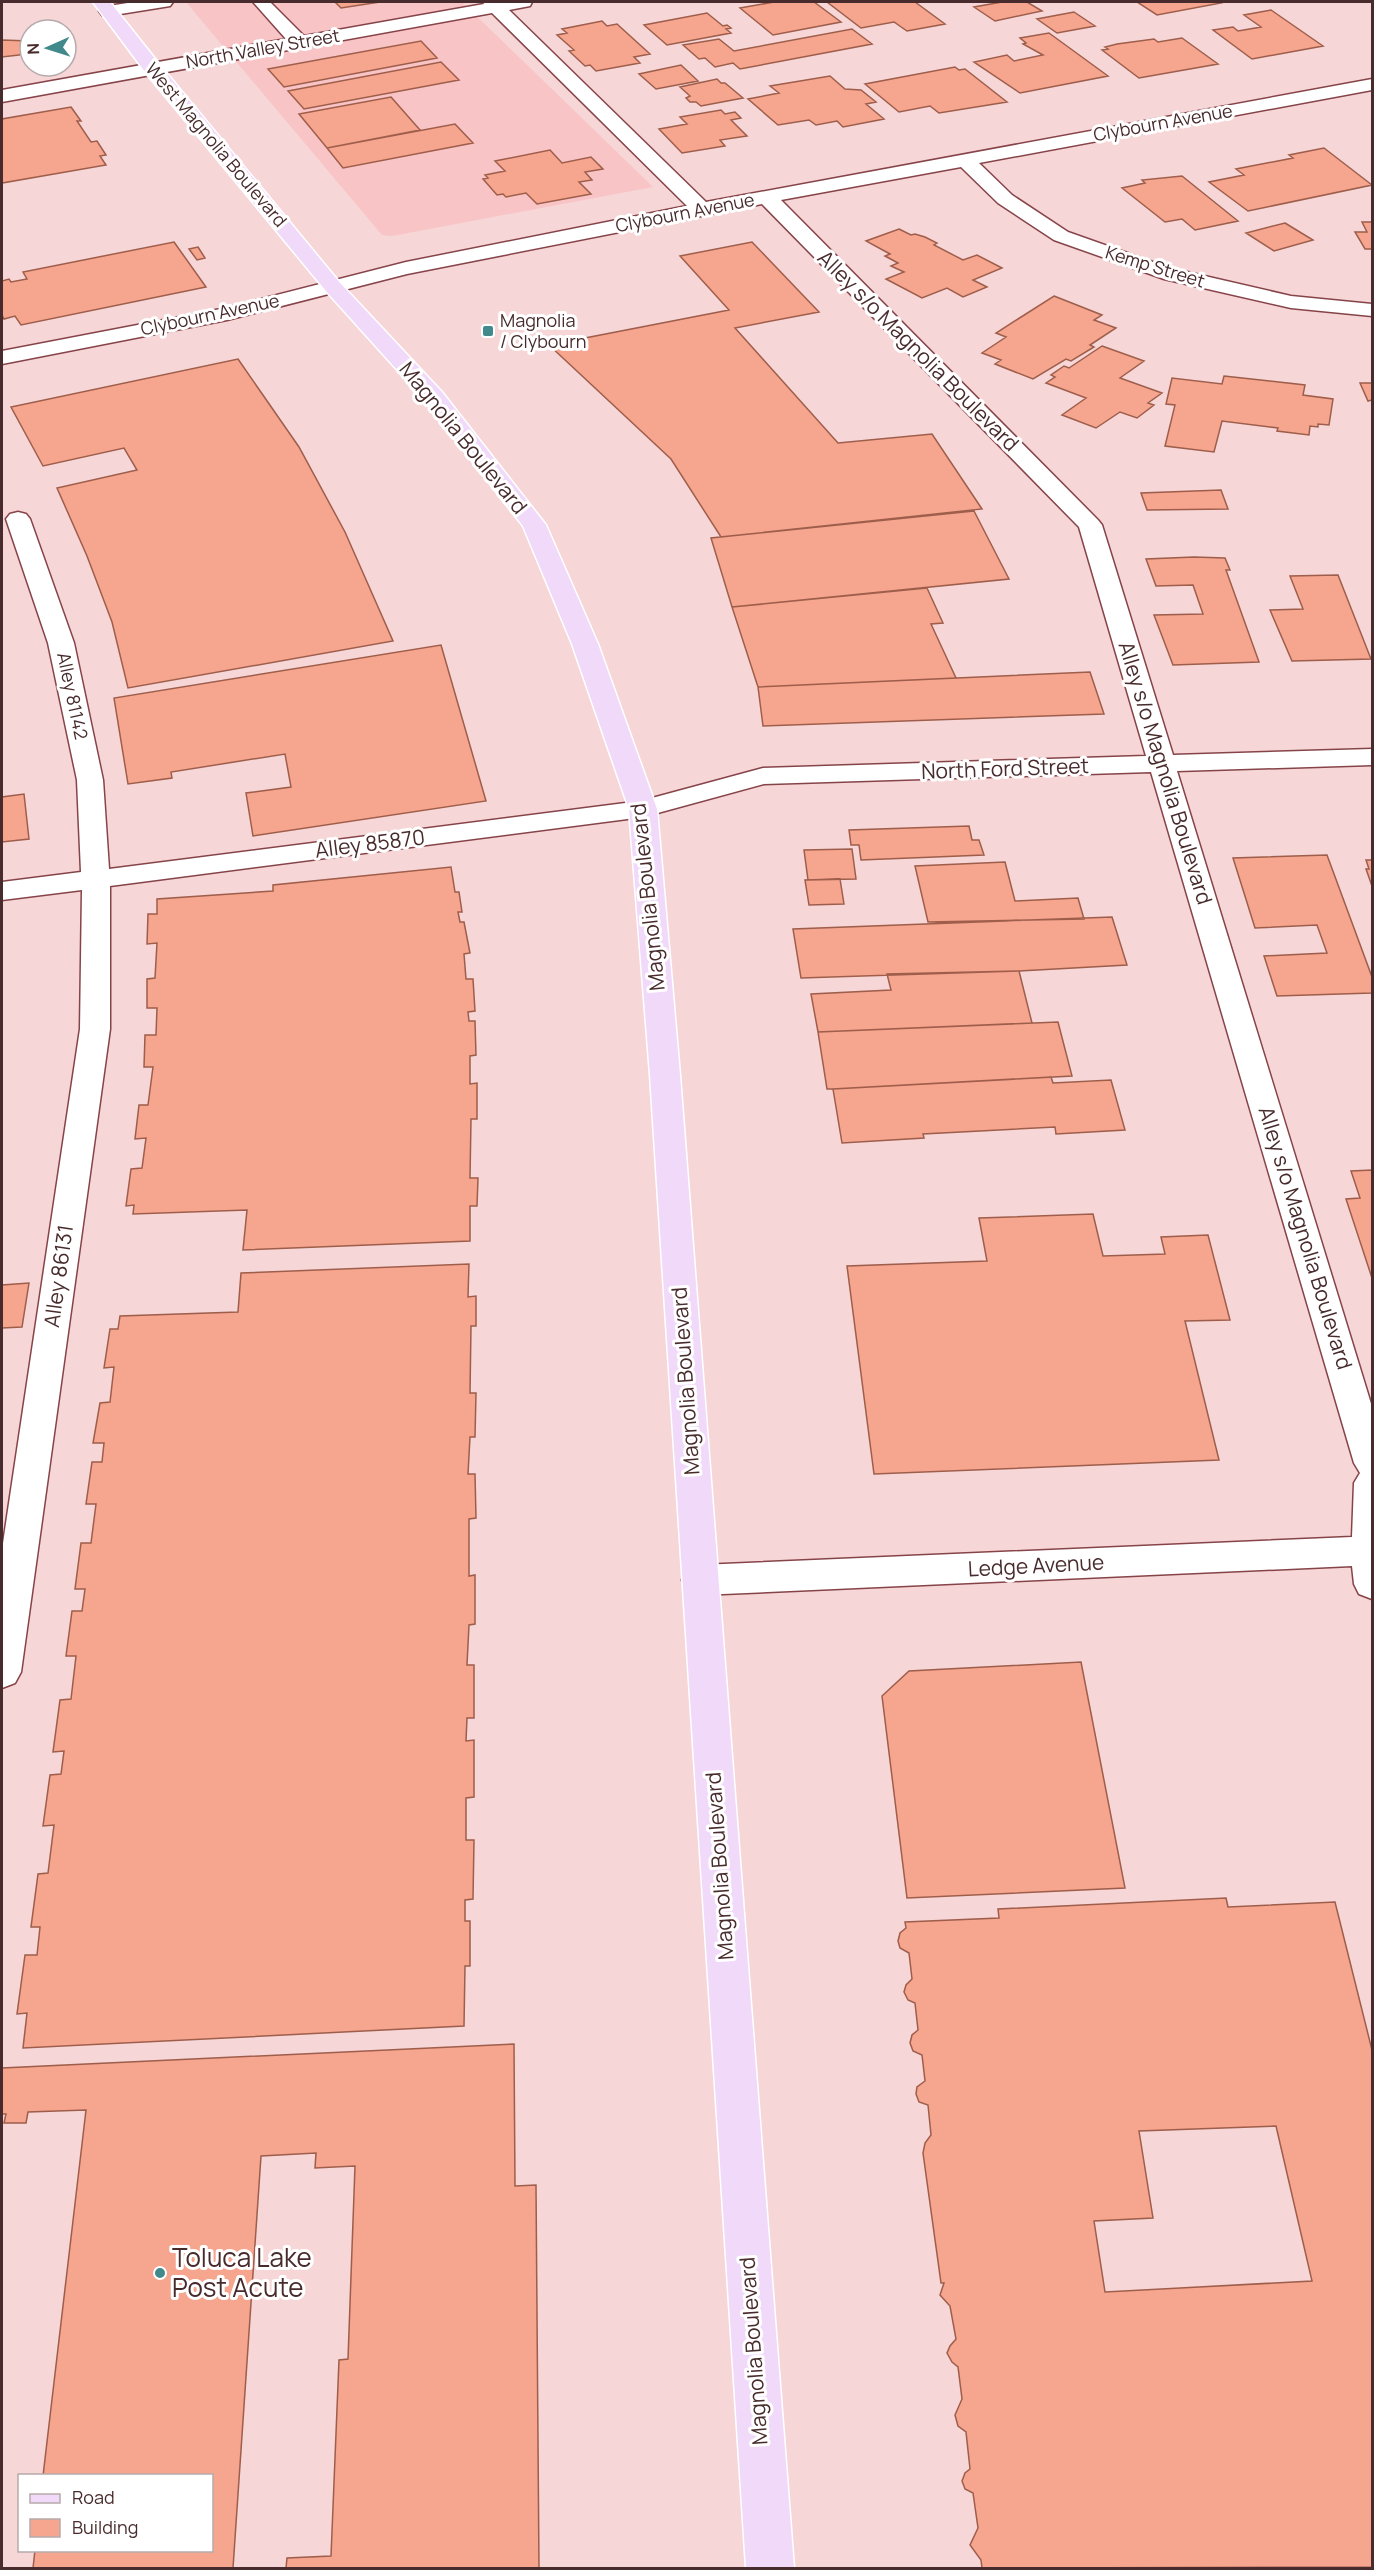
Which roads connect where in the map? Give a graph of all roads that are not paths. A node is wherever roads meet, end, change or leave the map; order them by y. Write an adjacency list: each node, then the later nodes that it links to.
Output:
1 (164, 2): 5 (street)
2 (261, 2): 6 (street)
3 (524, 2): 4 (street, North Valley Street)
4 (494, 4): 6 (street, North Valley Street); 12 (street)
5 (105, 6): 7 (main road, West Magnolia Boulevard)
6 (299, 42): 7 (street, North Valley Street)
7 (153, 69): 9 (street, North Valley Street); 13 (main road, West Magnolia Boulevard)
8 (1372, 84): 10 (street, Clybourn Avenue)
9 (2, 96)
10 (964, 159): 11 (street, Clybourn Avenue); 14 (street, Kemp Street)
11 (766, 197): 12 (street, Clybourn Avenue); 18 (street, Alley s/o Magnolia Boulevard)
12 (702, 209): 13 (street, Clybourn Avenue)
13 (333, 286): 15 (street, Clybourn Avenue); 19 (main road, Magnolia Boulevard)
14 (1372, 310)
15 (2, 358)
16 (18, 519): 20 (street, Alley 81142)
17 (1372, 757): 18 (street, North Ford Street)
18 (1162, 764): 19 (street, North Ford Street); 22 (street, Alley s/o Magnolia Boulevard)
19 (643, 809): 20 (street, Alley 85870); 25 (main road, Magnolia Boulevard)
20 (97, 879): 21 (street, Alley 85870); 26 (street, Alley 86131)
21 (2, 891)
22 (1372, 1463)
23 (1372, 1483): 24 (street)
24 (1371, 1562): 25 (street, Ledge Avenue)
25 (700, 1580): 27 (main road, Magnolia Boulevard)
26 (2, 1672)
27 (770, 2568)

